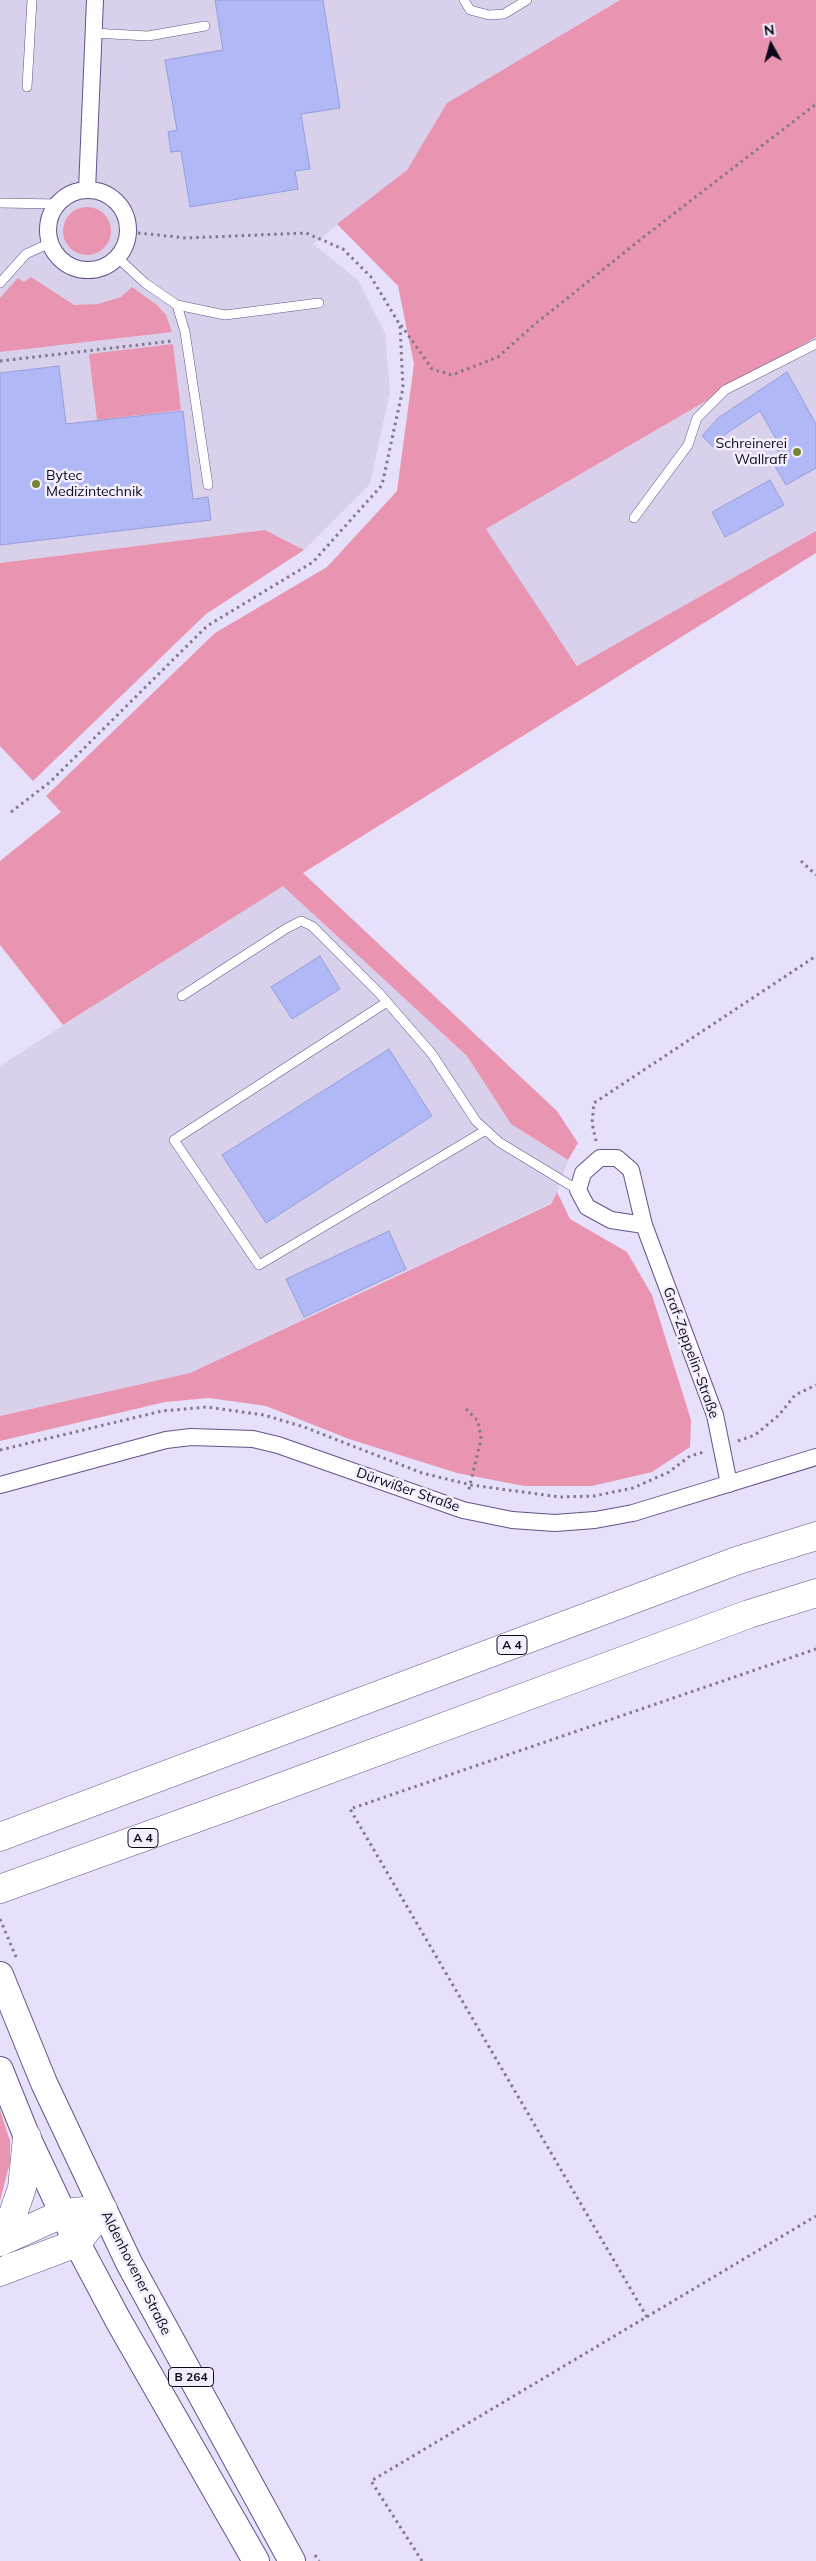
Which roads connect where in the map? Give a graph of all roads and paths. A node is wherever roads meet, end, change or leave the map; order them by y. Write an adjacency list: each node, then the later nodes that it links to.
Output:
1 (32, 0): 7 (lane)
2 (95, 0): 6 (street)
3 (464, 0): 4 (lane)
4 (527, 0)
5 (205, 26): 6 (lane)
6 (94, 33): 9 (street)
7 (27, 87)
8 (816, 104): 18 (path)
9 (87, 190): 11 (street); 12 (street)
10 (0, 203): 11 (lane)
11 (58, 204): 13 (street)
12 (129, 232): 14 (street); 18 (path)
13 (50, 243): 14 (street); 15 (lane)
14 (118, 258): 17 (lane)
15 (0, 283)
16 (319, 303): 17 (lane)
17 (177, 305): 19 (lane)
18 (400, 325): 24 (path)
19 (186, 340): 21 (path); 22 (lane)
20 (816, 344): 23 (lane)
21 (0, 361)
22 (208, 484)
23 (634, 518)
24 (11, 812)
25 (801, 861): 26 (path)
26 (816, 875)
27 (816, 956): 31 (path)
28 (182, 996): 29 (lane)
29 (387, 1002): 30 (lane); 30 (lane)
30 (486, 1130): 32 (lane)
31 (600, 1158): 32 (street); 33 (street, Graf-Zeppelin-Straße)
32 (578, 1190): 33 (street)
33 (644, 1225): 36 (street, Graf-Zeppelin-Straße)
34 (816, 1385): 36 (path)
35 (466, 1409): 41 (path)
36 (721, 1447): 39 (street, Graf-Zeppelin-Straße); 41 (path)
37 (816, 1456): 39 (street, Dürwißer Straße)
38 (454, 1480): 41 (path)
39 (729, 1484): 42 (street, Dürwißer Straße)
40 (0, 1485): 42 (street, Dürwißer Straße)
41 (470, 1485): 42 (path)
42 (464, 1510)
43 (816, 1536): 46 (highway, A 4)
44 (816, 1593): 47 (highway, A 4)
45 (816, 1649): 58 (path)
46 (11, 1833)
47 (0, 1889)
48 (0, 1919): 49 (path)
49 (9, 1970): 52 (main road, Aldenhovener Straße / B 264)
50 (0, 2070): 51 (main road, B 264)
51 (27, 2137): 53 (main road, B 264); 55 (highway)
52 (103, 2209): 53 (highway); 56 (highway); 59 (main road, Aldenhovener Straße / B 264)
53 (64, 2213): 55 (highway); 56 (main road, B 264)
54 (816, 2216): 58 (path)
55 (2, 2241)
56 (78, 2243): 57 (highway); 60 (main road, B 264)
57 (0, 2272)
58 (647, 2317): 62 (path)
59 (303, 2557): 61 (path)
60 (256, 2561)
61 (319, 2561)
62 (422, 2561)

